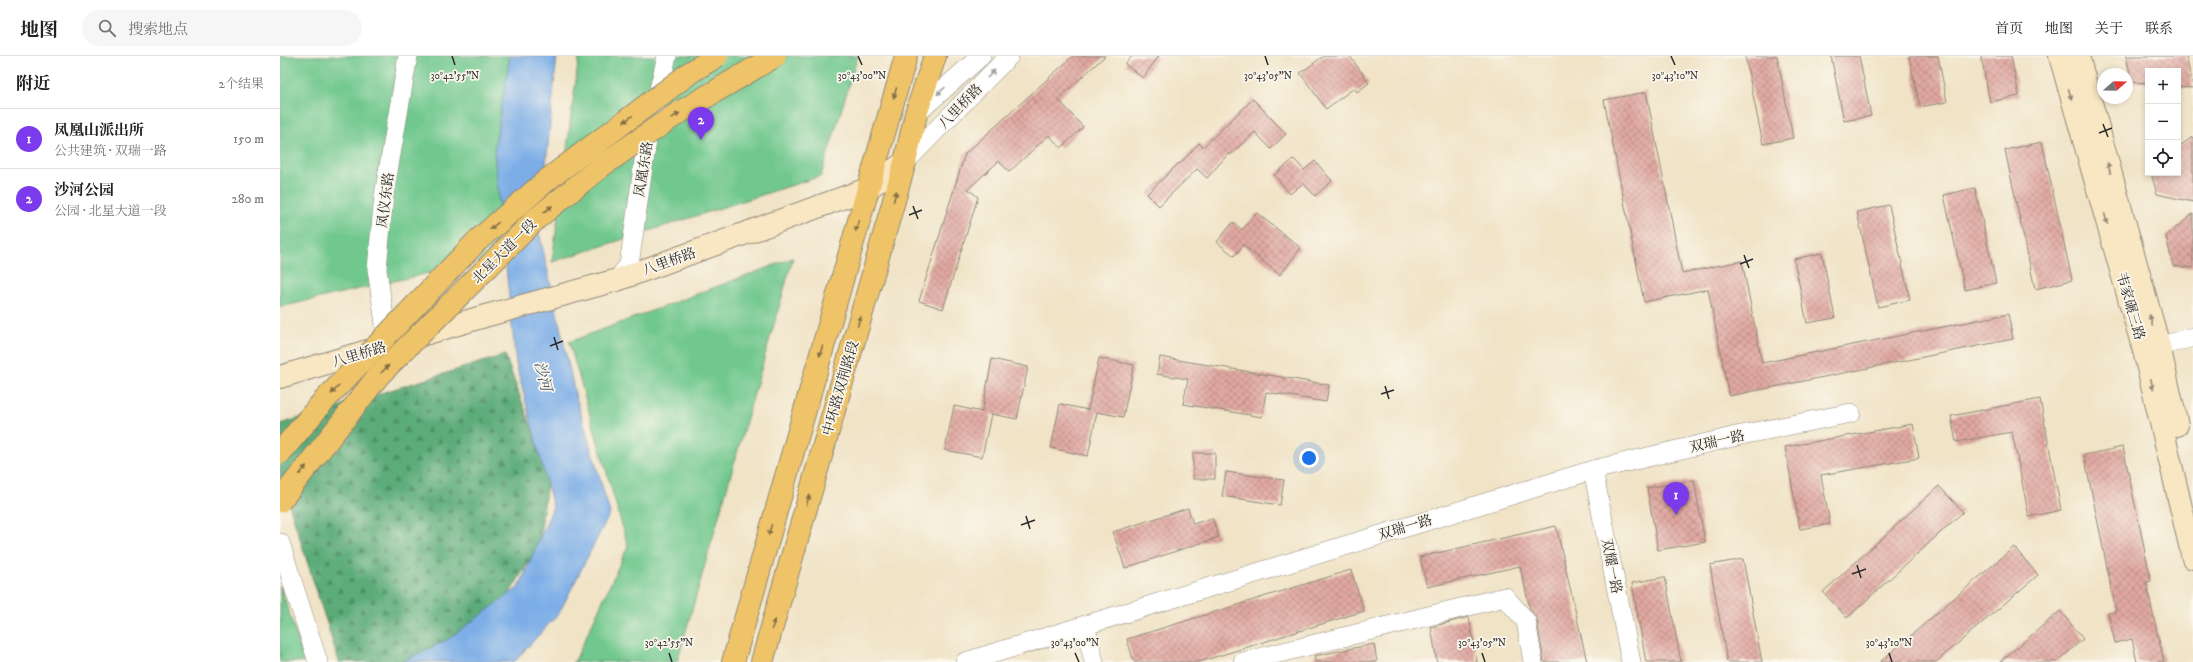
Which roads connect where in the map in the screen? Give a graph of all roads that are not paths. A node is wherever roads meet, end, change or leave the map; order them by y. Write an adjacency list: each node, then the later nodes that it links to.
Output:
1 (408, 56): 16 (street, 凤仪东路)
2 (666, 56): 14 (street, 凤凰东路)
3 (717, 56): 20 (main road, 北星大道一段, one-way to 20, bridge)
4 (775, 56): 23 (main road, 北星大道一段, one-way to 4, bridge)
5 (906, 56): 13 (main road, 中环路双荆路段, one-way to 13)
6 (935, 56): 11 (main road, 中环路双荆路段)
7 (981, 56): 11 (street, 八里桥路, one-way to 11)
8 (1009, 56): 12 (street, 八里桥路, one-way to 8)
9 (2060, 56): 17 (main road, 韦家碾三路, one-way to 17)
10 (2078, 56): 17 (main road, 韦家碾三路, one-way to 10)
11 (916, 114): 12 (main road, 中环路双荆路段)
12 (905, 162): 13 (main road, 八里桥路); 29 (main road, 中环路双荆路段, one-way to 12)
13 (867, 189): 14 (main road, 八里桥路); 28 (main road, 中环路双荆路段, one-way to 28)
14 (617, 280): 16 (main road, 八里桥路)
15 (2193, 337): 17 (street)
16 (388, 345): 18 (main road, 八里桥路)
17 (2151, 349): 22 (main road, 韦家碾三路); 25 (main road, 韦家碾三路, one-way to 25)
18 (280, 377)
19 (1851, 413): 21 (street, 双瑞一路)
20 (280, 453)
21 (1593, 470): 26 (street, 双瑞一路); 34 (street, 双耀一路)
22 (2193, 494)
23 (280, 501)
24 (280, 543): 27 (street)
25 (2193, 558)
26 (1085, 625): 30 (street, 双瑞一路); 31 (street)
27 (318, 662)
28 (733, 662)
29 (762, 662)
30 (965, 662)
31 (1094, 662)
32 (1244, 662): 33 (street)
33 (1533, 662)
34 (1631, 662)

